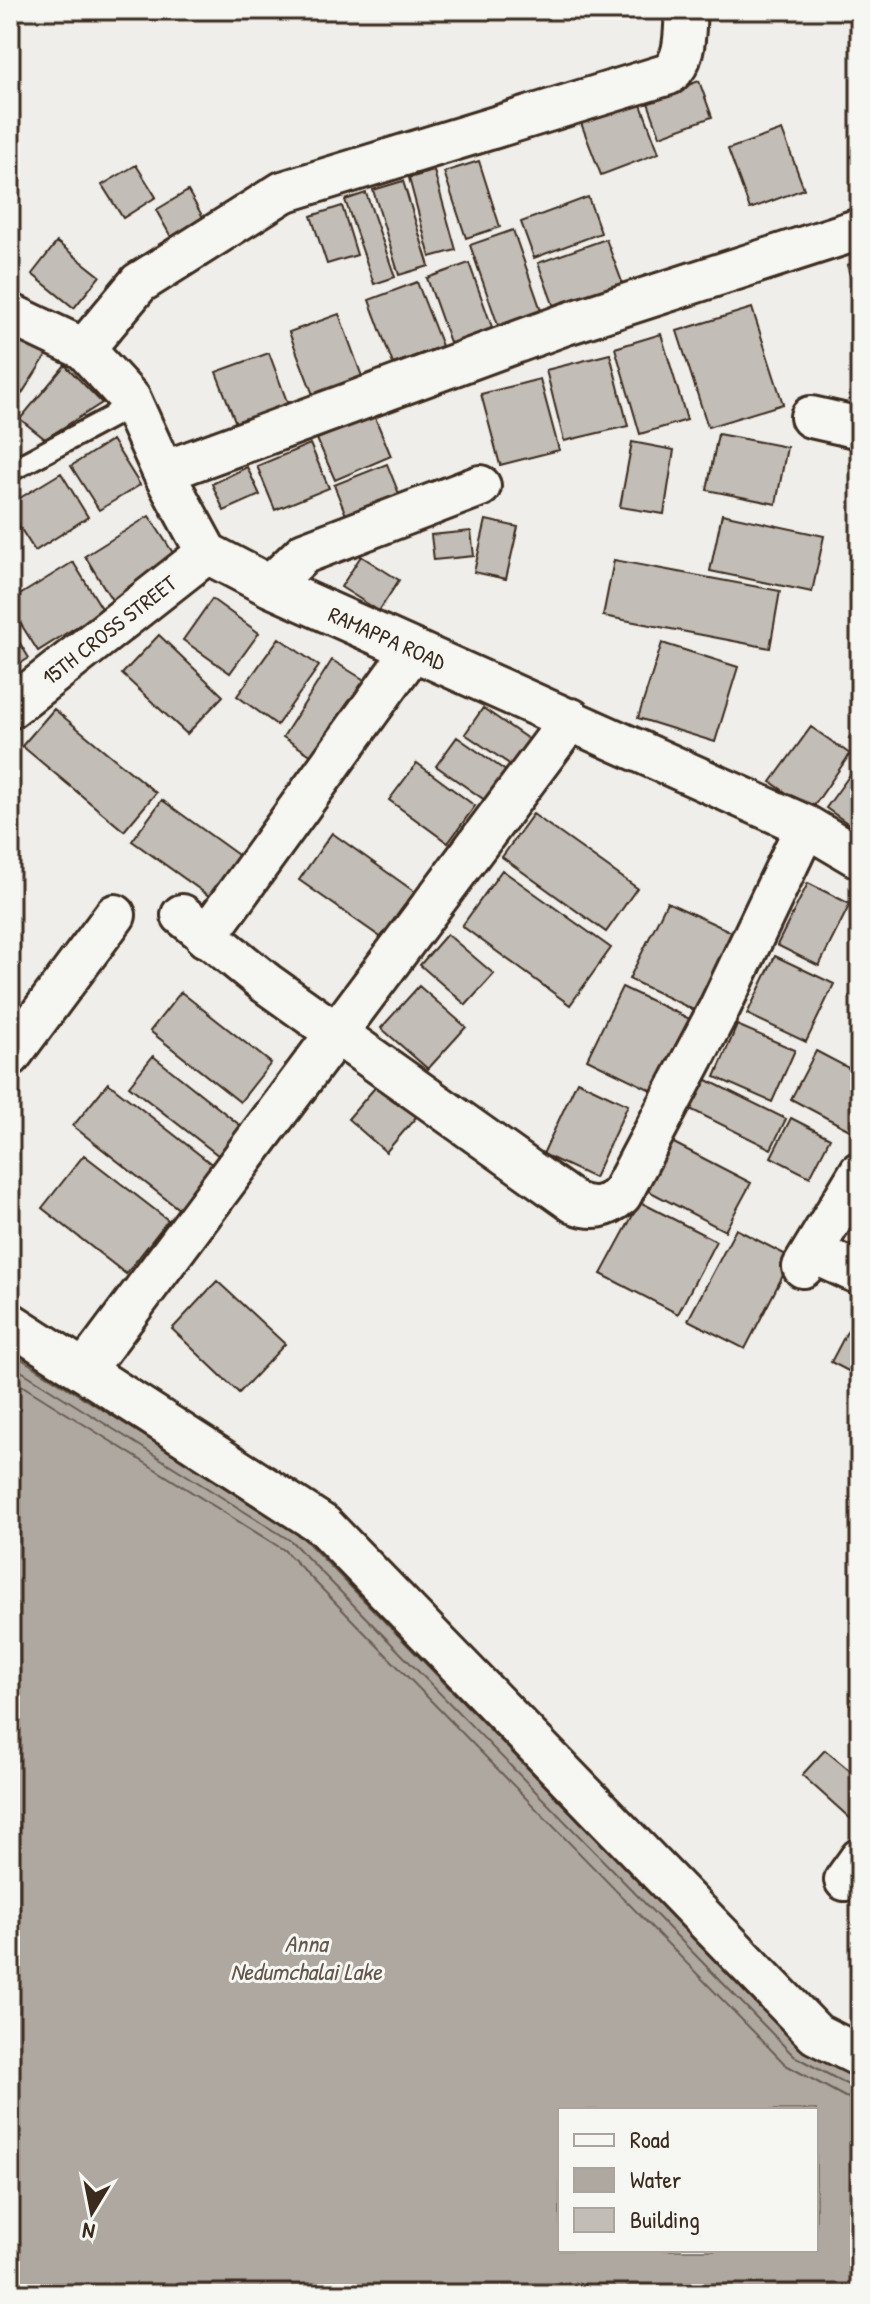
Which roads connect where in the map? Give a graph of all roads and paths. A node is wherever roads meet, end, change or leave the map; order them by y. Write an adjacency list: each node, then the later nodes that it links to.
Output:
1 (686, 10): 4 (street)
2 (860, 229): 9 (street)
3 (10, 314): 4 (street)
4 (84, 349): 5 (street)
5 (130, 399): 8 (lane); 9 (street)
6 (811, 417): 7 (street)
7 (860, 428)
8 (10, 471)
9 (163, 472): 11 (street)
10 (480, 486): 12 (street)
11 (207, 553): 12 (street, RAMAPPA ROAD); 14 (street, 15TH CROSS STREET)
12 (270, 586): 13 (street, RAMAPPA ROAD)
13 (413, 650): 15 (street, RAMAPPA ROAD); 19 (street)
14 (10, 708)
15 (571, 719): 16 (street, RAMAPPA ROAD); 19 (street)
16 (806, 826): 17 (street, RAMAPPA ROAD); 19 (street)
17 (860, 858)
18 (115, 915): 20 (street)
19 (336, 1033): 24 (street)
20 (10, 1056)
21 (860, 1172): 22 (street)
22 (860, 1274)
23 (10, 1323): 24 (street)
24 (84, 1371): 25 (street)
25 (860, 2056)

